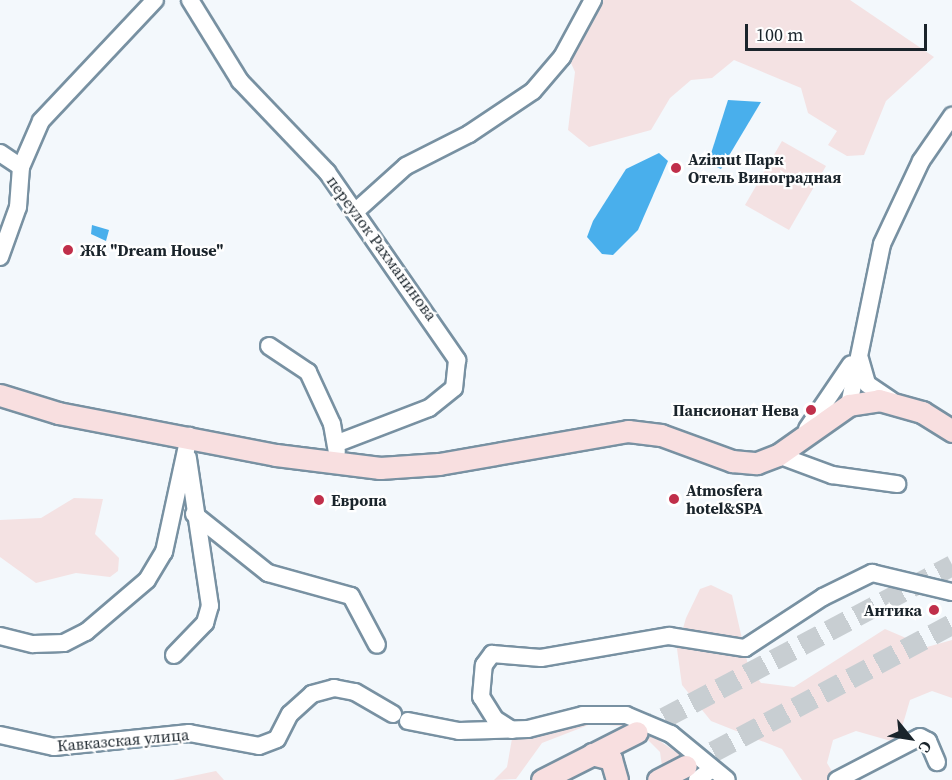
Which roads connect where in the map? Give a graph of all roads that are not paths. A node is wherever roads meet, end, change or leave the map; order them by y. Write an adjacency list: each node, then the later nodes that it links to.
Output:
1 (155, 0): 6 (street)
2 (190, 0): 7 (street, переулок Рахманинова)
3 (593, 0): 7 (street)
4 (952, 116): 10 (street)
5 (0, 153): 6 (street)
6 (21, 166): 8 (street)
7 (356, 211): 17 (street, переулок Рахманинова)
8 (0, 257)
9 (269, 346): 17 (street)
10 (859, 346): 12 (street); 13 (street); 15 (street)
11 (0, 395): 16 (main road)
12 (891, 400): 13 (main road); 14 (main road)
13 (849, 405): 15 (main road)
14 (952, 431)
15 (800, 438): 18 (main road)
16 (188, 442): 19 (main road); 21 (street); 23 (street)
17 (338, 443): 19 (street)
18 (778, 455): 19 (main road); 20 (street)
19 (333, 464)
20 (897, 484)
21 (194, 514): 24 (street); 25 (street)
22 (952, 592): 26 (street)
23 (0, 636)
24 (377, 645)
25 (174, 655)
26 (512, 730): 28 (street, Кавказская улица); 31 (street, Кавказская улица)
27 (637, 732): 29 (main road)
28 (0, 735)
29 (585, 757): 32 (main road); 33 (main road); 34 (main road)
30 (937, 762): 37 (street)
31 (698, 772): 35 (main road); 36 (street, Кавказская улица)
32 (542, 780)
33 (565, 780)
34 (617, 780)
35 (658, 780)
36 (727, 780)
37 (837, 780)

